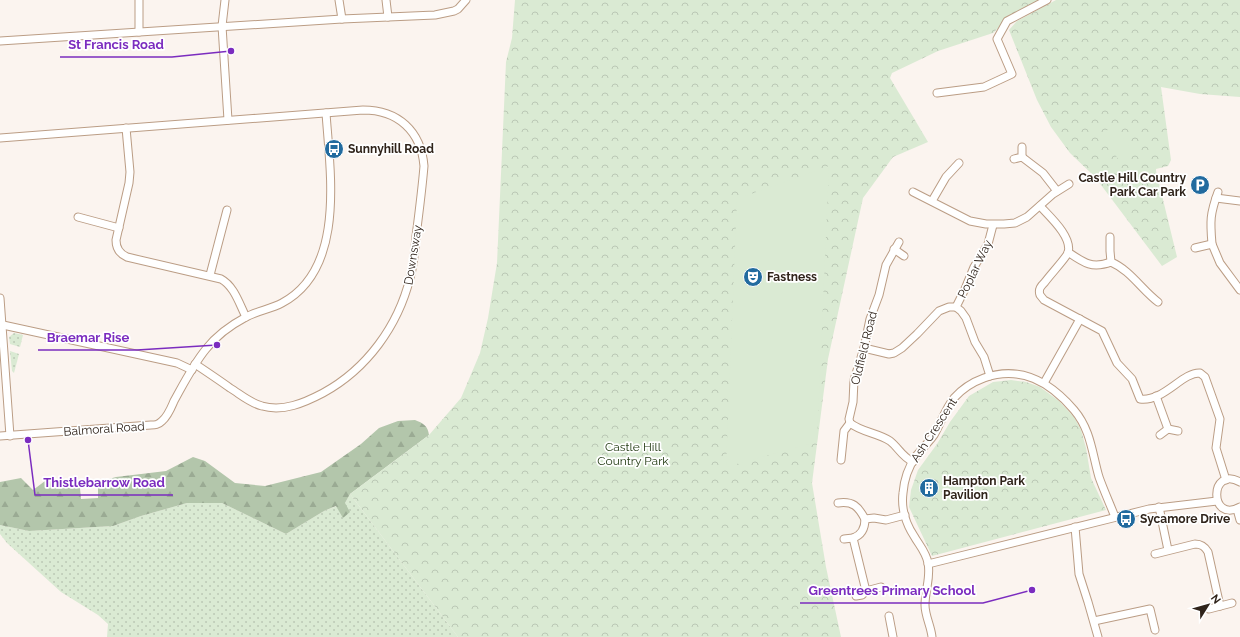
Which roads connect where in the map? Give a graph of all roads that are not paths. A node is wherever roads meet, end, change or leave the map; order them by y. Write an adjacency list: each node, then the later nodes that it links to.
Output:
1 (139, 0): 10 (street)
2 (224, 0): 9 (street)
3 (339, 0): 8 (street)
4 (386, 0): 7 (street)
5 (466, 0): 7 (street)
6 (1047, 0): 12 (street)
7 (388, 17): 8 (street)
8 (342, 19): 9 (street)
9 (222, 26): 10 (street); 14 (street)
10 (139, 32): 11 (street)
11 (0, 41)
12 (937, 93)
13 (326, 113): 14 (street); 44 (street, Balmoral Road); 48 (street, Downsway)
14 (228, 120): 15 (street)
15 (126, 128): 16 (street); 30 (street)
16 (0, 138)
17 (1022, 147): 18 (street)
18 (1022, 157): 19 (street); 22 (street)
19 (1014, 159)
20 (958, 163): 24 (street)
21 (1069, 184): 22 (street)
22 (1057, 191): 26 (street)
23 (913, 192): 24 (street)
24 (932, 201): 29 (street)
25 (1240, 201): 33 (street)
26 (1040, 206): 29 (street); 36 (street)
27 (227, 210): 39 (street)
28 (78, 218): 30 (street)
29 (993, 225): 43 (street, Poplar Way)
30 (119, 228): 39 (street)
31 (1110, 237): 38 (street)
32 (899, 242): 35 (street, Oldfield Road)
33 (1212, 244): 34 (street); 40 (street)
34 (1194, 248)
35 (894, 249): 37 (street); 47 (street, Oldfield Road)
36 (1068, 252): 38 (street); 45 (street)
37 (904, 256)
38 (1111, 262): 42 (street)
39 (210, 276): 44 (street)
40 (1240, 290)
41 (0, 298): 46 (street)
42 (1158, 302)
43 (956, 307): 47 (street); 49 (street, Poplar Way)
44 (246, 317): 48 (street, Balmoral Road)
45 (1080, 319): 50 (street); 51 (street)
46 (3, 325): 48 (street, Downsway); 57 (street)
47 (864, 348): 52 (street, Oldfield Road)
48 (193, 367): 57 (street, Balmoral Road)
49 (990, 376): 50 (street, Ash Crescent); 59 (street, Ash Crescent)
50 (1044, 383): 67 (street, Ash Crescent)
51 (1156, 396): 53 (street); 60 (street)
52 (850, 423): 58 (street, Oldfield Road); 59 (street)
53 (1168, 429): 54 (street); 55 (street)
54 (1178, 431)
55 (1160, 435)
56 (0, 436): 57 (street, Balmoral Road)
57 (10, 436)
58 (841, 460)
59 (913, 462): 66 (street, Ash Crescent)
60 (1226, 480): 61 (street); 62 (street)
61 (1240, 482)
62 (1217, 501): 64 (street); 65 (street)
63 (838, 503): 68 (street)
64 (1159, 507): 67 (street); 73 (street)
65 (1238, 508): 69 (street)
66 (905, 515): 68 (street); 75 (street, Ash Crescent)
67 (1115, 517): 70 (street)
68 (864, 519): 71 (street)
69 (1240, 520)
70 (1075, 527): 75 (street); 83 (street)
71 (853, 538): 72 (street); 77 (street)
72 (844, 539)
73 (1168, 550): 74 (street); 80 (street)
74 (1155, 554)
75 (928, 564): 86 (street)
76 (881, 587): 77 (street)
77 (866, 591): 78 (street)
78 (856, 596)
79 (1232, 603): 80 (street)
80 (1220, 606): 81 (street)
81 (1209, 609)
82 (889, 616): 85 (street)
83 (1094, 621): 84 (street); 87 (street)
84 (1155, 630)
85 (893, 637)
86 (932, 637)
87 (1098, 637)

